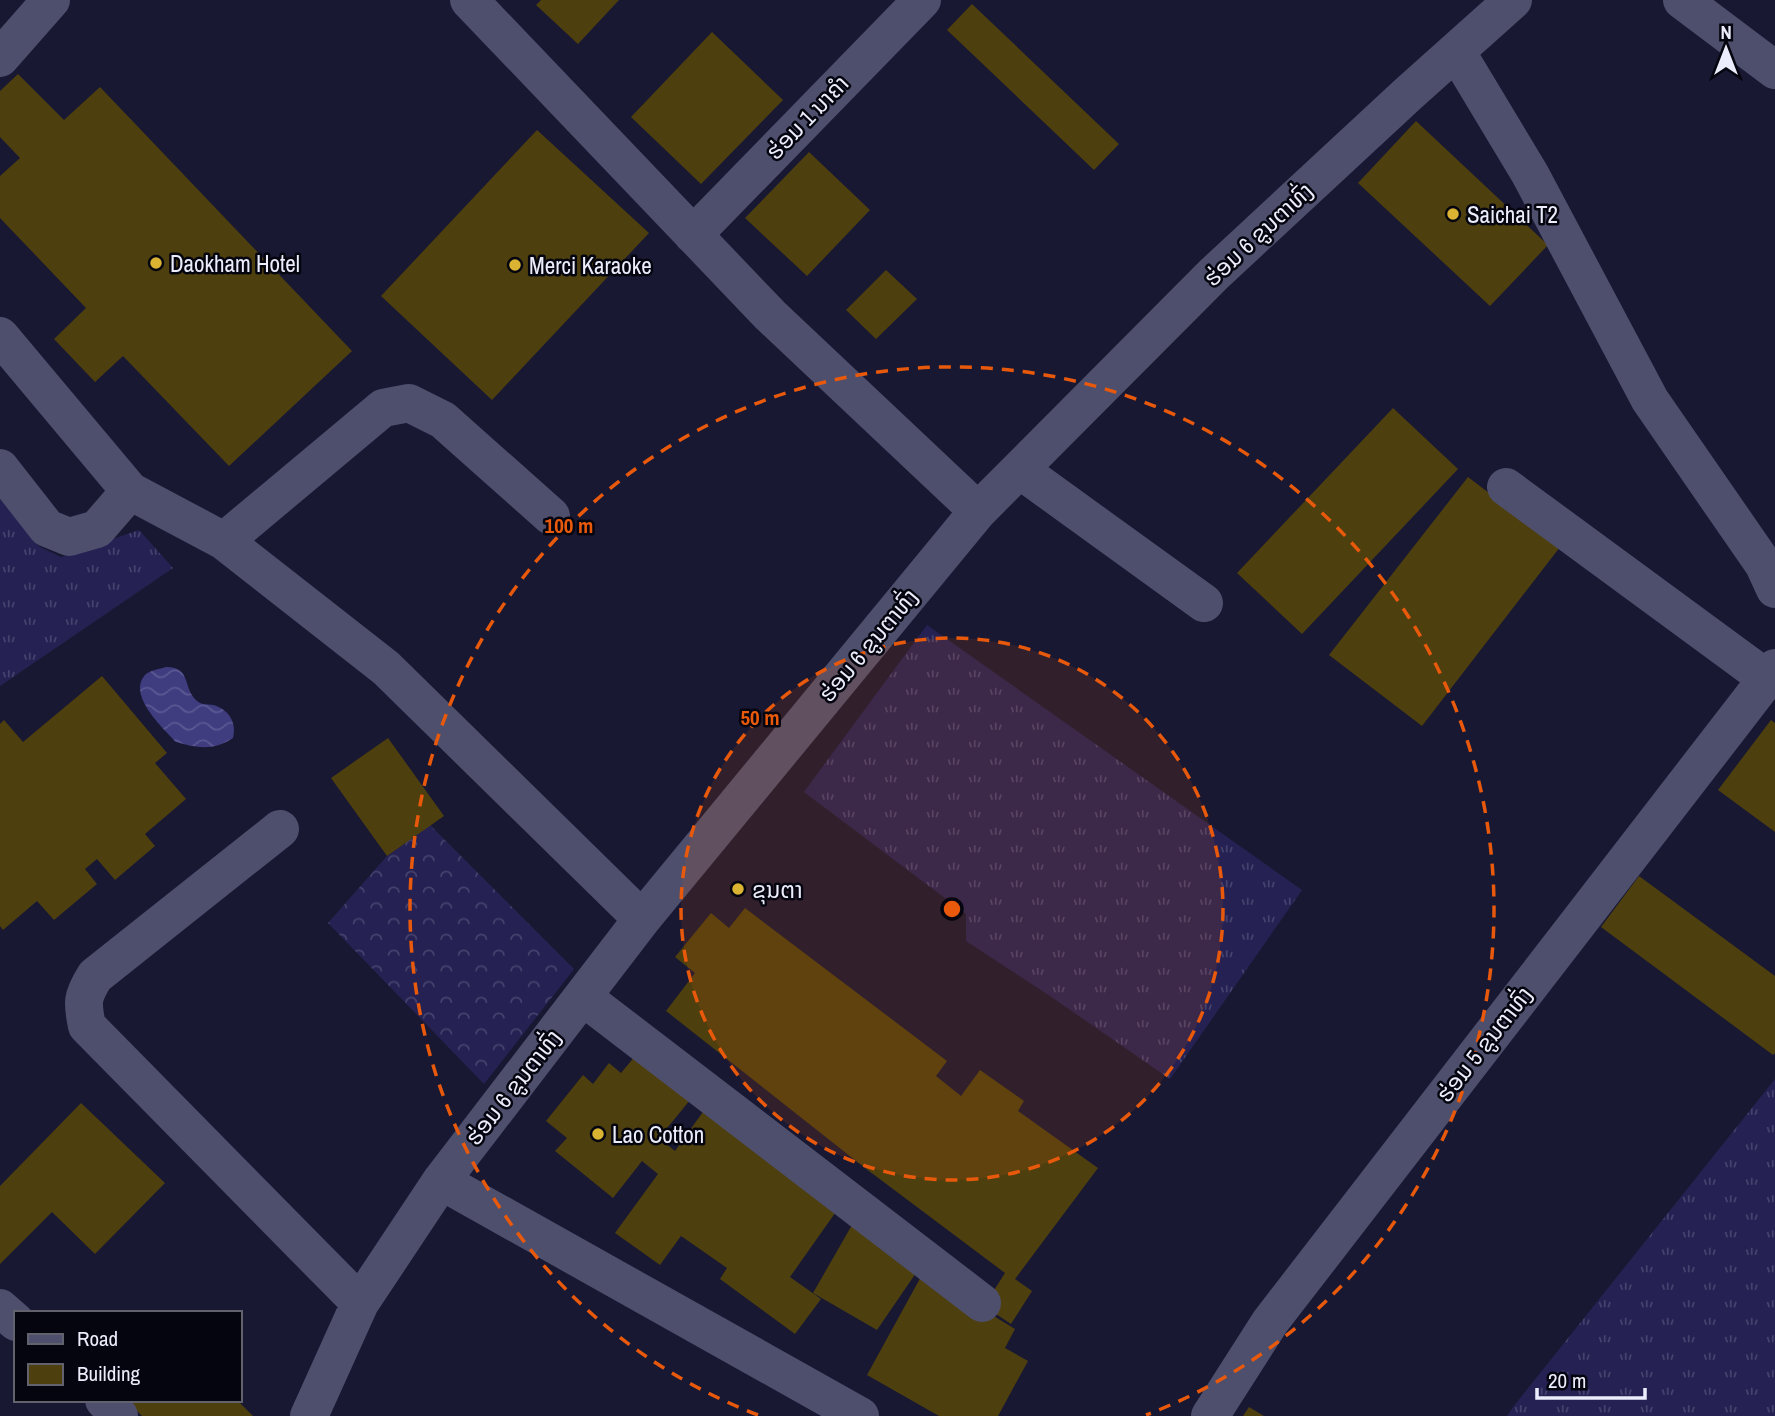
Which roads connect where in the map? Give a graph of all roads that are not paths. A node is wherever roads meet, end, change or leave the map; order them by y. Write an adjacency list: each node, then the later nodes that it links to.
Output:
1 (51, 0): 7 (street)
2 (469, 0): 9 (street)
3 (922, 0): 9 (street, ຮ່ອມ 1 ນາຄຳ)
4 (1513, 0): 6 (street, ຮ່ອມ 6 ຂູນຕາທົ່ງ)
5 (1682, 0): 8 (street)
6 (1456, 51): 12 (street, ຮ່ອມ 6 ຂູນຕາທົ່ງ); 18 (street)
7 (0, 58)
8 (1775, 70)
9 (693, 235): 15 (street)
10 (0, 336): 14 (street)
11 (0, 468): 14 (street)
12 (1020, 470): 15 (street, ຮ່ອມ 6 ຂູນຕາທົ່ງ); 19 (street)
13 (1506, 487): 20 (street)
14 (130, 491): 17 (street)
15 (978, 511): 22 (street, ຮ່ອມ 6 ຂູນຕາທົ່ງ)
16 (551, 516): 17 (street)
17 (224, 541): 22 (street)
18 (1775, 589)
19 (1204, 603)
20 (1770, 673): 33 (street, ຮ່ອມ 5 ຂູນຕາທົ່ງ)
21 (280, 829): 25 (street)
22 (642, 919): 23 (street, ຮ່ອມ 6 ຂູນຕາທົ່ງ)
23 (583, 997): 24 (street, ຮ່ອມ 6 ຂູນຕາທົ່ງ); 26 (street)
24 (441, 1181): 25 (street, ຮ່ອມ 6 ຂູນຕາທົ່ງ); 32 (street)
25 (360, 1303): 31 (street, ຮ່ອມ 6 ຂູນຕາທົ່ງ)
26 (982, 1303)
27 (0, 1308): 28 (street)
28 (14, 1320)
29 (106, 1402): 30 (street)
30 (119, 1416)
31 (309, 1416)
32 (860, 1416)
33 (1210, 1416)

